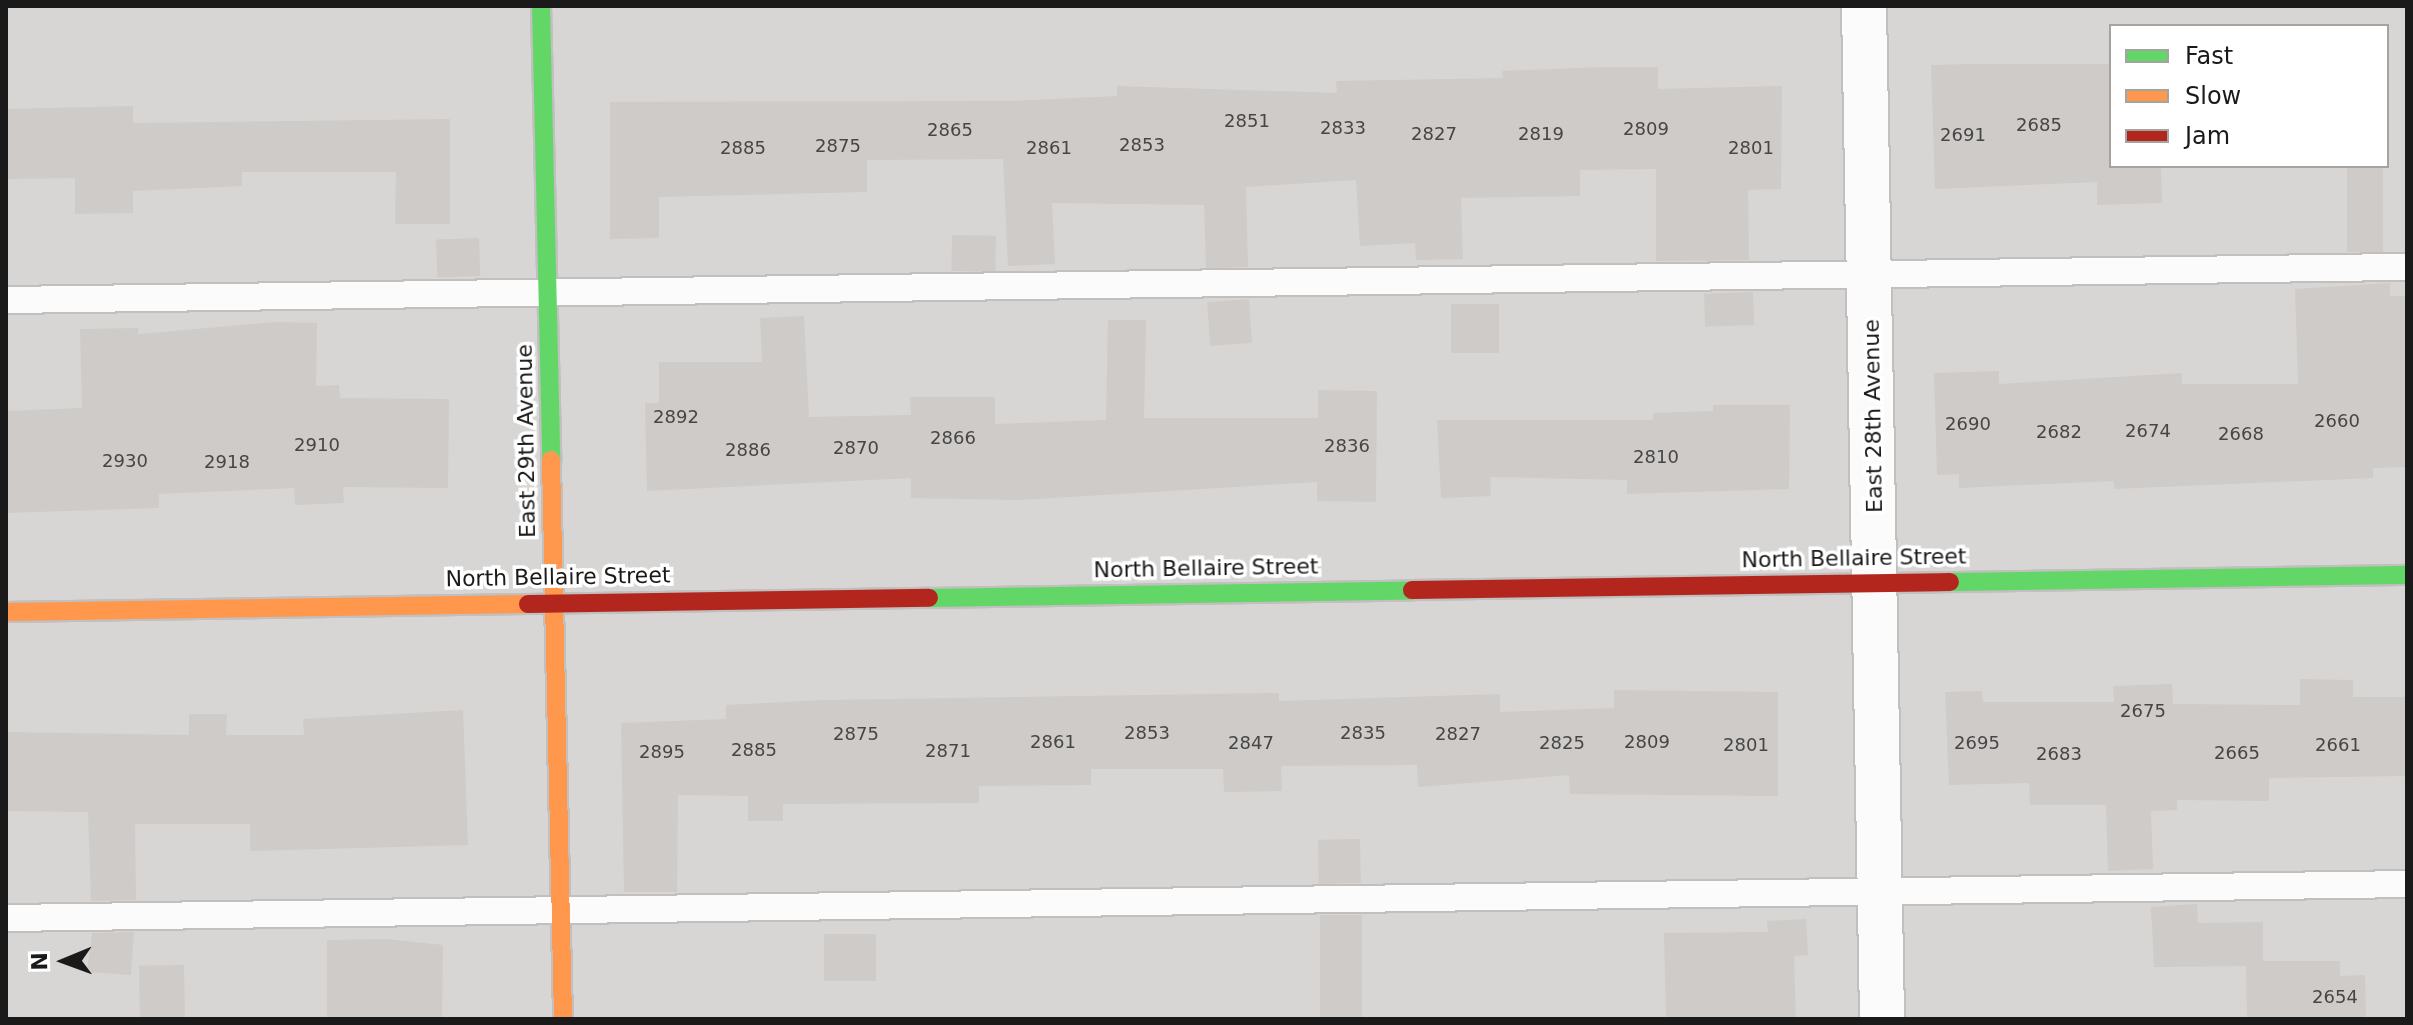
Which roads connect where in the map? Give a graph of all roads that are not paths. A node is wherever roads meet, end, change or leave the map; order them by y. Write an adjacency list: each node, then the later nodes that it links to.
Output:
1 (541, 6): 5 (street, East 29th Avenue)
2 (1864, 6): 4 (street, East 28th Avenue)
3 (2407, 267): 4 (lane)
4 (1870, 275): 5 (lane); 8 (street, East 28th Avenue)
5 (547, 293): 6 (lane); 9 (street, East 29th Avenue)
6 (6, 300)
7 (2407, 575): 8 (street, North Bellaire Street)
8 (1877, 582): 9 (street, North Bellaire Street); 12 (street, East 28th Avenue)
9 (554, 601): 10 (street, North Bellaire Street); 13 (street, East 29th Avenue)
10 (6, 612)
11 (2407, 884): 12 (lane)
12 (1879, 892): 13 (lane); 16 (street, East 28th Avenue)
13 (561, 907): 14 (lane); 15 (street, East 29th Avenue)
14 (6, 918)
15 (563, 1019)
16 (1882, 1019)

